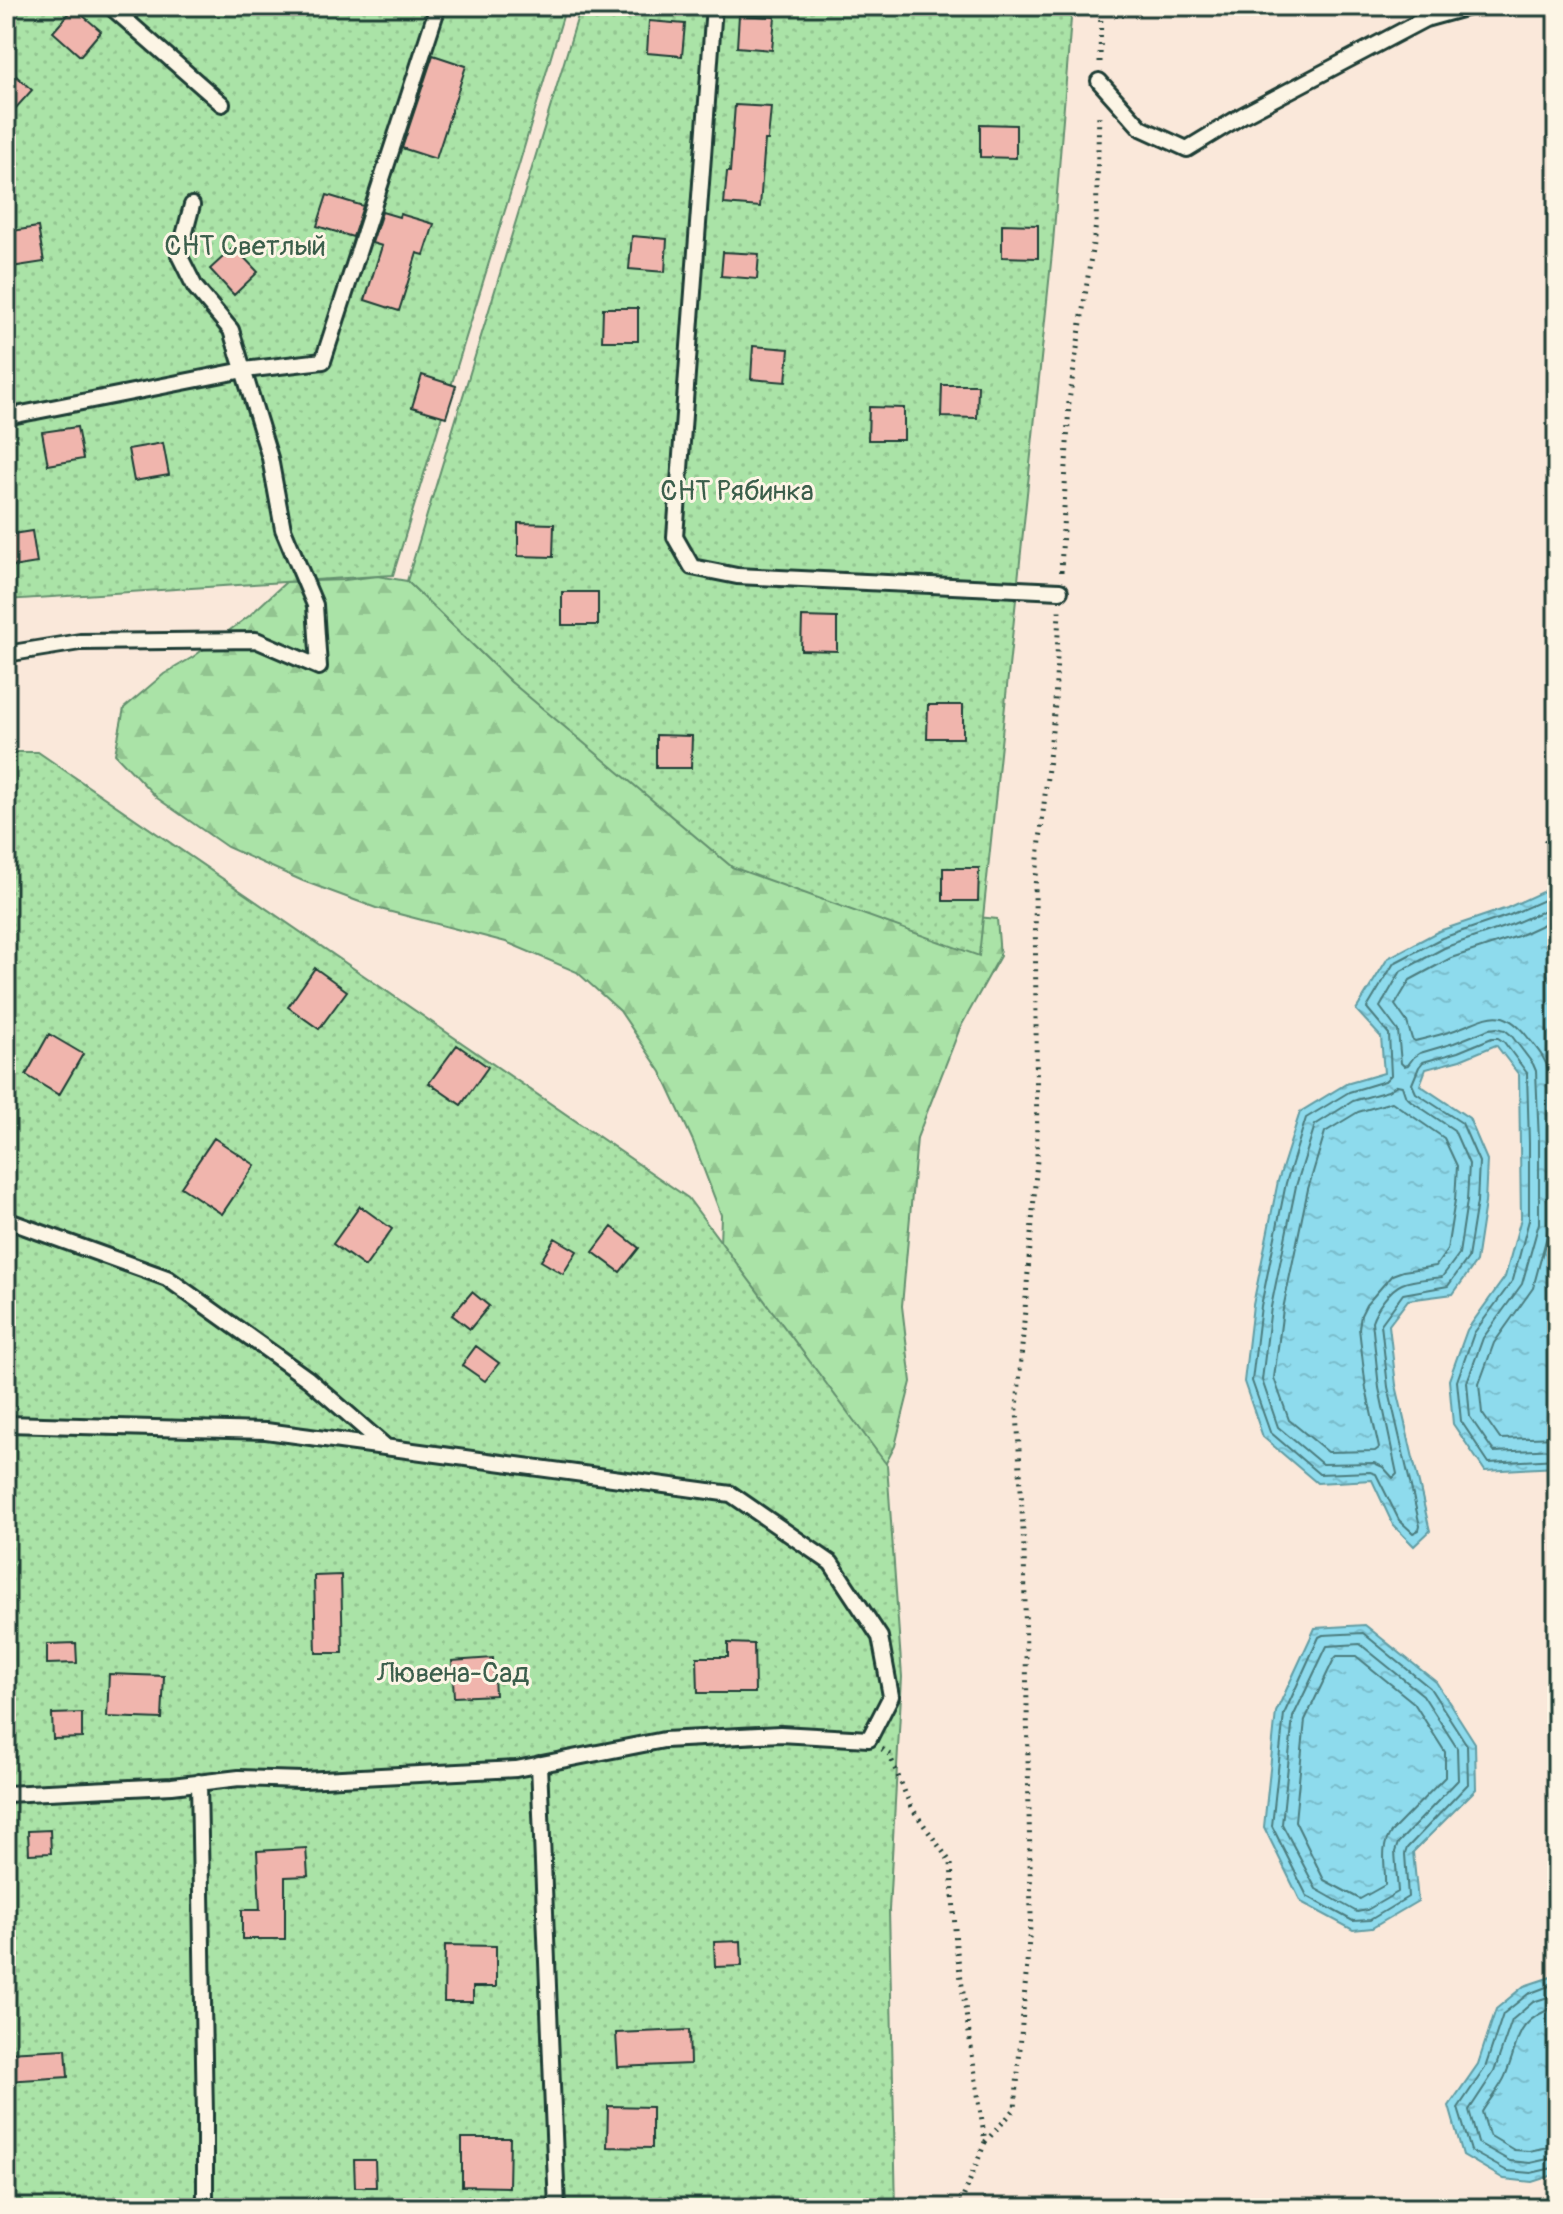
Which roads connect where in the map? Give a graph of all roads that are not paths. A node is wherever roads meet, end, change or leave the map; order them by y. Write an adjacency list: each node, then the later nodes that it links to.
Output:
1 (110, 6): 7 (lane)
2 (438, 6): 9 (lane)
3 (714, 6): 11 (lane)
4 (1472, 6): 5 (lane)
5 (1425, 12): 6 (lane)
6 (1099, 81)
7 (222, 104)
8 (192, 205): 9 (lane)
9 (244, 370): 10 (lane); 12 (lane)
10 (6, 417)
11 (1060, 591)
12 (6, 654)
13 (6, 1220): 15 (lane)
14 (6, 1424): 15 (lane)
15 (387, 1447): 16 (lane)
16 (539, 1764): 17 (lane); 20 (lane)
17 (199, 1782): 18 (lane); 19 (lane)
18 (6, 1794)
19 (205, 2208)
20 (557, 2208)

